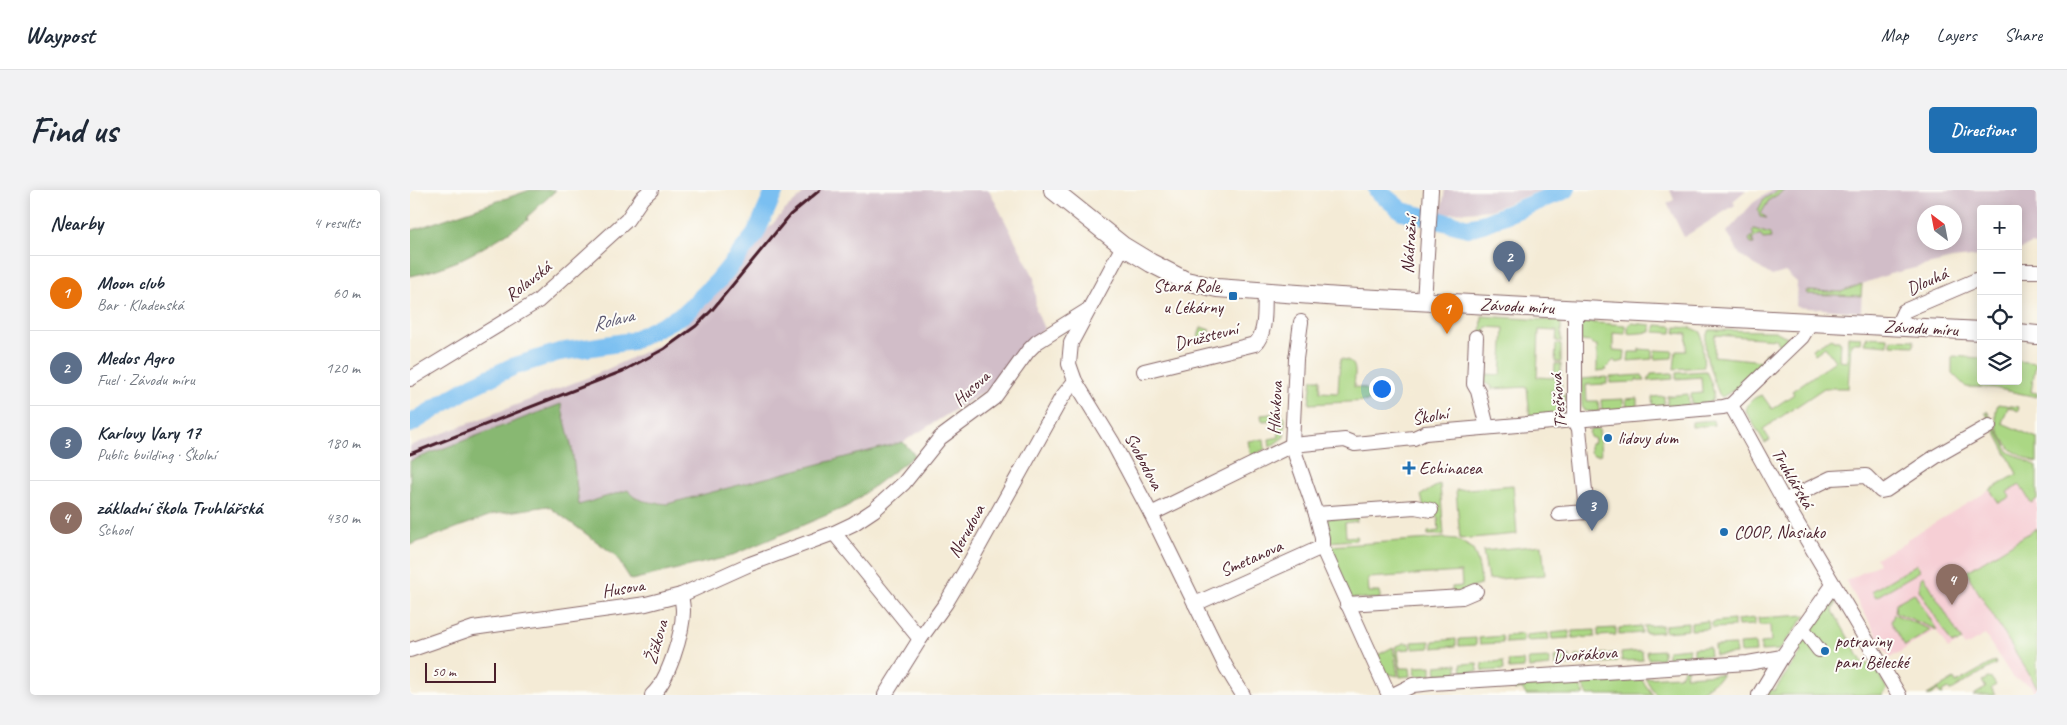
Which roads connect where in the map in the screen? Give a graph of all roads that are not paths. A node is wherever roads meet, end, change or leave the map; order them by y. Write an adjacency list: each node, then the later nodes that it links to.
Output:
1 (651, 190): 20 (street, Rolavská)
2 (1053, 190): 4 (main road, Závodu míru)
3 (1431, 190): 9 (street, Nádražní)
4 (1123, 246): 8 (main road, Závodu míru); 11 (street, Svobodova)
5 (2022, 271): 6 (street)
6 (2037, 271)
7 (1977, 280): 14 (street, Dlouhá)
8 (1265, 293): 9 (main road, Závodu míru); 19 (street, Družstevní)
9 (1424, 302): 10 (main road, Závodu míru)
10 (1575, 309): 13 (main road, Závodu míru); 23 (street, Třešňová)
11 (1088, 310): 21 (street, Svobodova); 32 (street, Husova)
12 (1301, 322): 26 (street, Hlávkova)
13 (1811, 322): 14 (main road, Závodu míru); 22 (street)
14 (1897, 326): 15 (main road, Závodu míru)
15 (1977, 331)
16 (2022, 333): 17 (main road)
17 (2037, 335)
18 (1476, 337): 25 (street)
19 (1144, 371)
20 (410, 378)
21 (1075, 381): 29 (street, Svobodova); 40 (street, Nerudova)
22 (1731, 405): 23 (street, Školní); 27 (street, Truhlářská)
23 (1575, 420): 25 (street, Školní); 31 (street, Třešňová)
24 (1989, 426): 27 (street)
25 (1487, 427): 26 (street, Školní)
26 (1292, 445): 29 (street, Školní); 30 (street, Hlávkova)
27 (1784, 501): 34 (street, Truhlářská)
28 (1431, 510): 30 (street)
29 (1150, 514): 37 (street, Svobodova)
30 (1316, 514): 33 (street, Hlávkova)
31 (1559, 514)
32 (834, 533): 36 (street, Husova); 40 (street)
33 (1322, 546): 37 (street, Smetanova); 38 (street, Hlávkova)
34 (1834, 585): 39 (street); 51 (street, Truhlářská)
35 (1476, 591): 38 (street)
36 (681, 596): 41 (street, Husova); 45 (street, Žižkova)
37 (1196, 604): 47 (street, Svobodova)
38 (1347, 604): 48 (street, Hlávkova)
39 (1803, 629): 42 (street); 43 (street)
40 (920, 640): 46 (street, Nerudova)
41 (410, 650)
42 (1819, 650)
43 (1782, 657): 44 (street, Dvořákova); 50 (street)
44 (1433, 689): 49 (street, Dvořákova)
45 (652, 695)
46 (885, 695)
47 (1243, 695)
48 (1389, 695)
49 (1393, 695)
50 (1758, 695)
51 (1898, 695)

